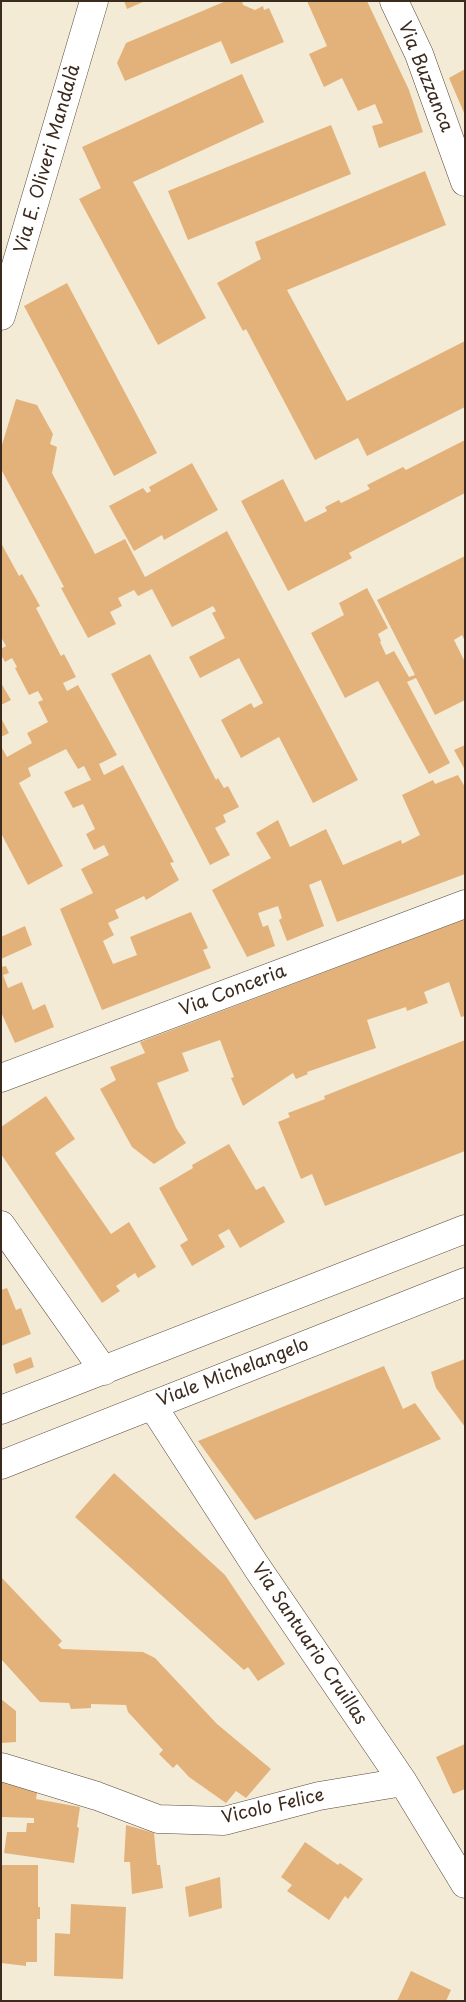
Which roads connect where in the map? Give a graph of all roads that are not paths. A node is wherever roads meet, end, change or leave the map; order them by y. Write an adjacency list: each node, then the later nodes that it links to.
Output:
1 (94, 1): 4 (street, Via E. Oliveri Mandalà)
2 (394, 1): 3 (street, Via Buzzanca)
3 (465, 182)
4 (1, 316)
5 (465, 904): 6 (street, Via Conceria)
6 (1, 1078)
7 (1, 1225): 10 (street)
8 (465, 1229): 10 (street)
9 (465, 1282): 11 (street, Viale Michelangelo)
10 (104, 1371): 12 (street)
11 (152, 1405): 13 (street, Viale Michelangelo); 15 (street, Via Santuario Cruillas)
12 (1, 1410)
13 (1, 1465)
14 (1, 1767): 15 (street, Vicolo Felice)
15 (403, 1782): 16 (street, Via Santuario Cruillas)
16 (465, 1884)

